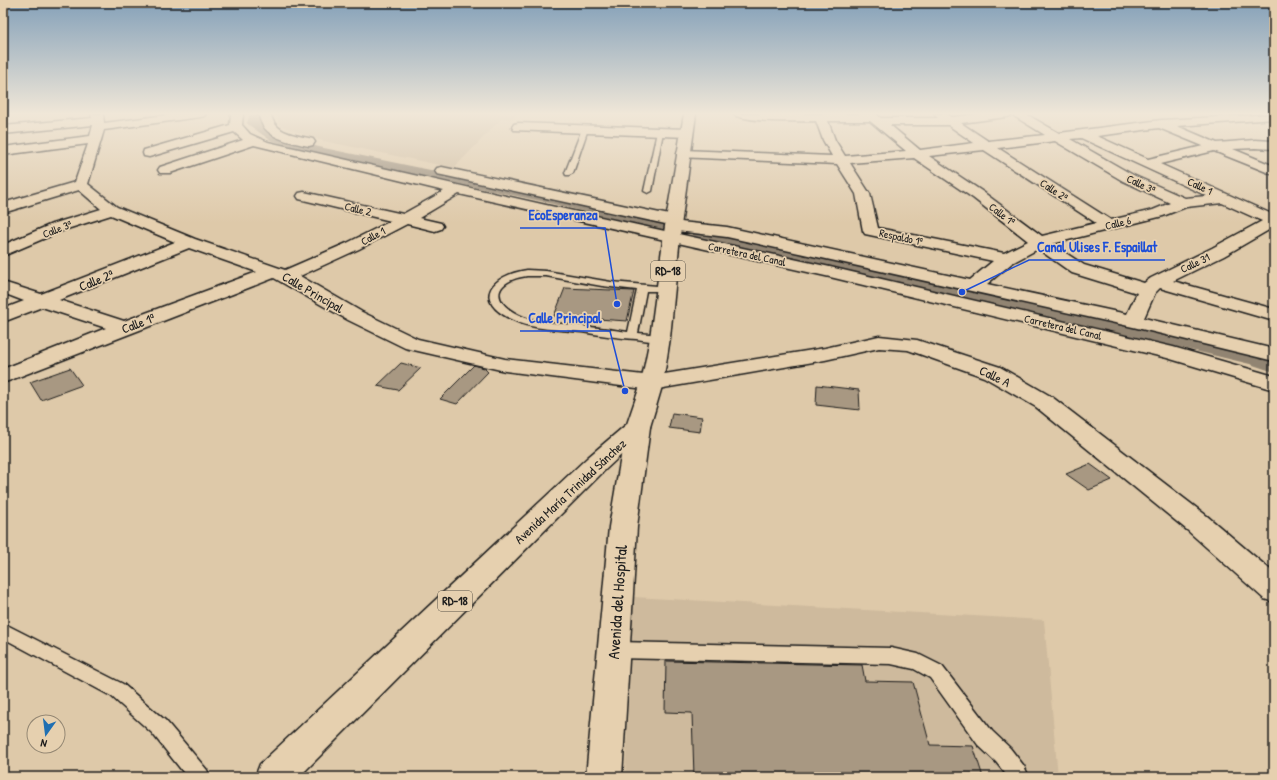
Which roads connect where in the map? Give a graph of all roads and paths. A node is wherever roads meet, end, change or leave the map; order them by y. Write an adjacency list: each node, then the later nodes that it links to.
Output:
1 (90, 150): 27 (street)
2 (157, 150): 17 (street)
3 (182, 150): 20 (street)
4 (225, 150): 20 (street)
5 (285, 150): 28 (street, Carretera del Canal)
6 (577, 150): 26 (lane)
7 (656, 150): 29 (lane)
8 (684, 150): 18 (street, RD-18)
9 (836, 150): 21 (street, Respaldo 1ª)
10 (913, 150): 19 (street, Calle 1ª)
11 (944, 150): 19 (street)
12 (993, 150): 37 (street, Calle 2ª)
13 (1080, 150): 32 (street, Calle 3ª)
14 (1120, 150): 22 (street, Calle 1)
15 (1200, 150): 22 (street)
16 (1222, 150): 25 (street)
17 (149, 153)
18 (683, 154): 21 (street); 39 (street, RD-18)
19 (917, 154): 21 (street); 41 (street, Calle 1ª)
20 (195, 160): 24 (street)
21 (842, 160): 43 (street, Respaldo 1ª)
22 (1148, 163): 31 (street, Calle 1)
23 (427, 168): 39 (street, Carretera del Canal)
24 (164, 170)
25 (1274, 171)
26 (569, 173)
27 (81, 185): 33 (street); 34 (street, Calle Principal)
28 (456, 190): 35 (street, Calle 1); 39 (street, Carretera del Canal)
29 (648, 191)
30 (304, 196): 35 (street, Calle 2)
31 (1226, 198): 32 (street, Calle 6); 36 (street, Calle 1)
32 (1183, 203): 37 (street, Calle 6)
33 (6, 205)
34 (112, 210): 40 (street, Calle Principal); 42 (street, Calle 3ª)
35 (404, 220): 38 (street, Calle 2); 44 (street, Calle 1)
36 (1274, 221): 46 (street, Calle 31)
37 (1109, 225): 41 (street, Calle 6)
38 (436, 226)
39 (673, 228): 45 (street, Carretera del Canal); 49 (street, RD-18); 60 (street, Carretera del Canal)
40 (189, 242): 44 (street, Calle Principal); 50 (street, Calle 2ª)
41 (1039, 242): 43 (street, Calle 6); 46 (street, Calle 1ª)
42 (3, 251)
43 (1006, 259): 45 (street, Calle 6)
44 (280, 274): 54 (street, Calle 1ª); 59 (street, Calle Principal)
45 (973, 286): 53 (street, Carretera del Canal)
46 (1152, 286): 51 (street, Calle 1ª); 53 (street)
47 (3, 287): 50 (street)
48 (642, 288): 49 (lane); 55 (lane); 55 (lane)
49 (666, 289): 56 (street, RD-18)
50 (42, 302): 52 (street, Calle 2ª); 54 (street)
51 (1274, 315)
52 (3, 316)
53 (1132, 321): 57 (street, Carretera del Canal)
54 (124, 328): 58 (street, Calle 1ª)
55 (632, 336): 56 (lane)
56 (660, 338): 59 (street, RD-18)
57 (1274, 355)
58 (3, 377)
59 (652, 383): 61 (street, RD-18); 62 (street, Calle A)
60 (1274, 383)
61 (638, 427): 64 (street, Avenida del Hospital); 66 (street, Avenida María Trinidad Sánchez / RD-18)
62 (1274, 590)
63 (3, 630): 65 (lane)
64 (614, 650): 67 (street, Avenida del Hospital); 68 (lane)
65 (200, 777)
66 (273, 777)
67 (604, 777)
68 (1019, 777)

